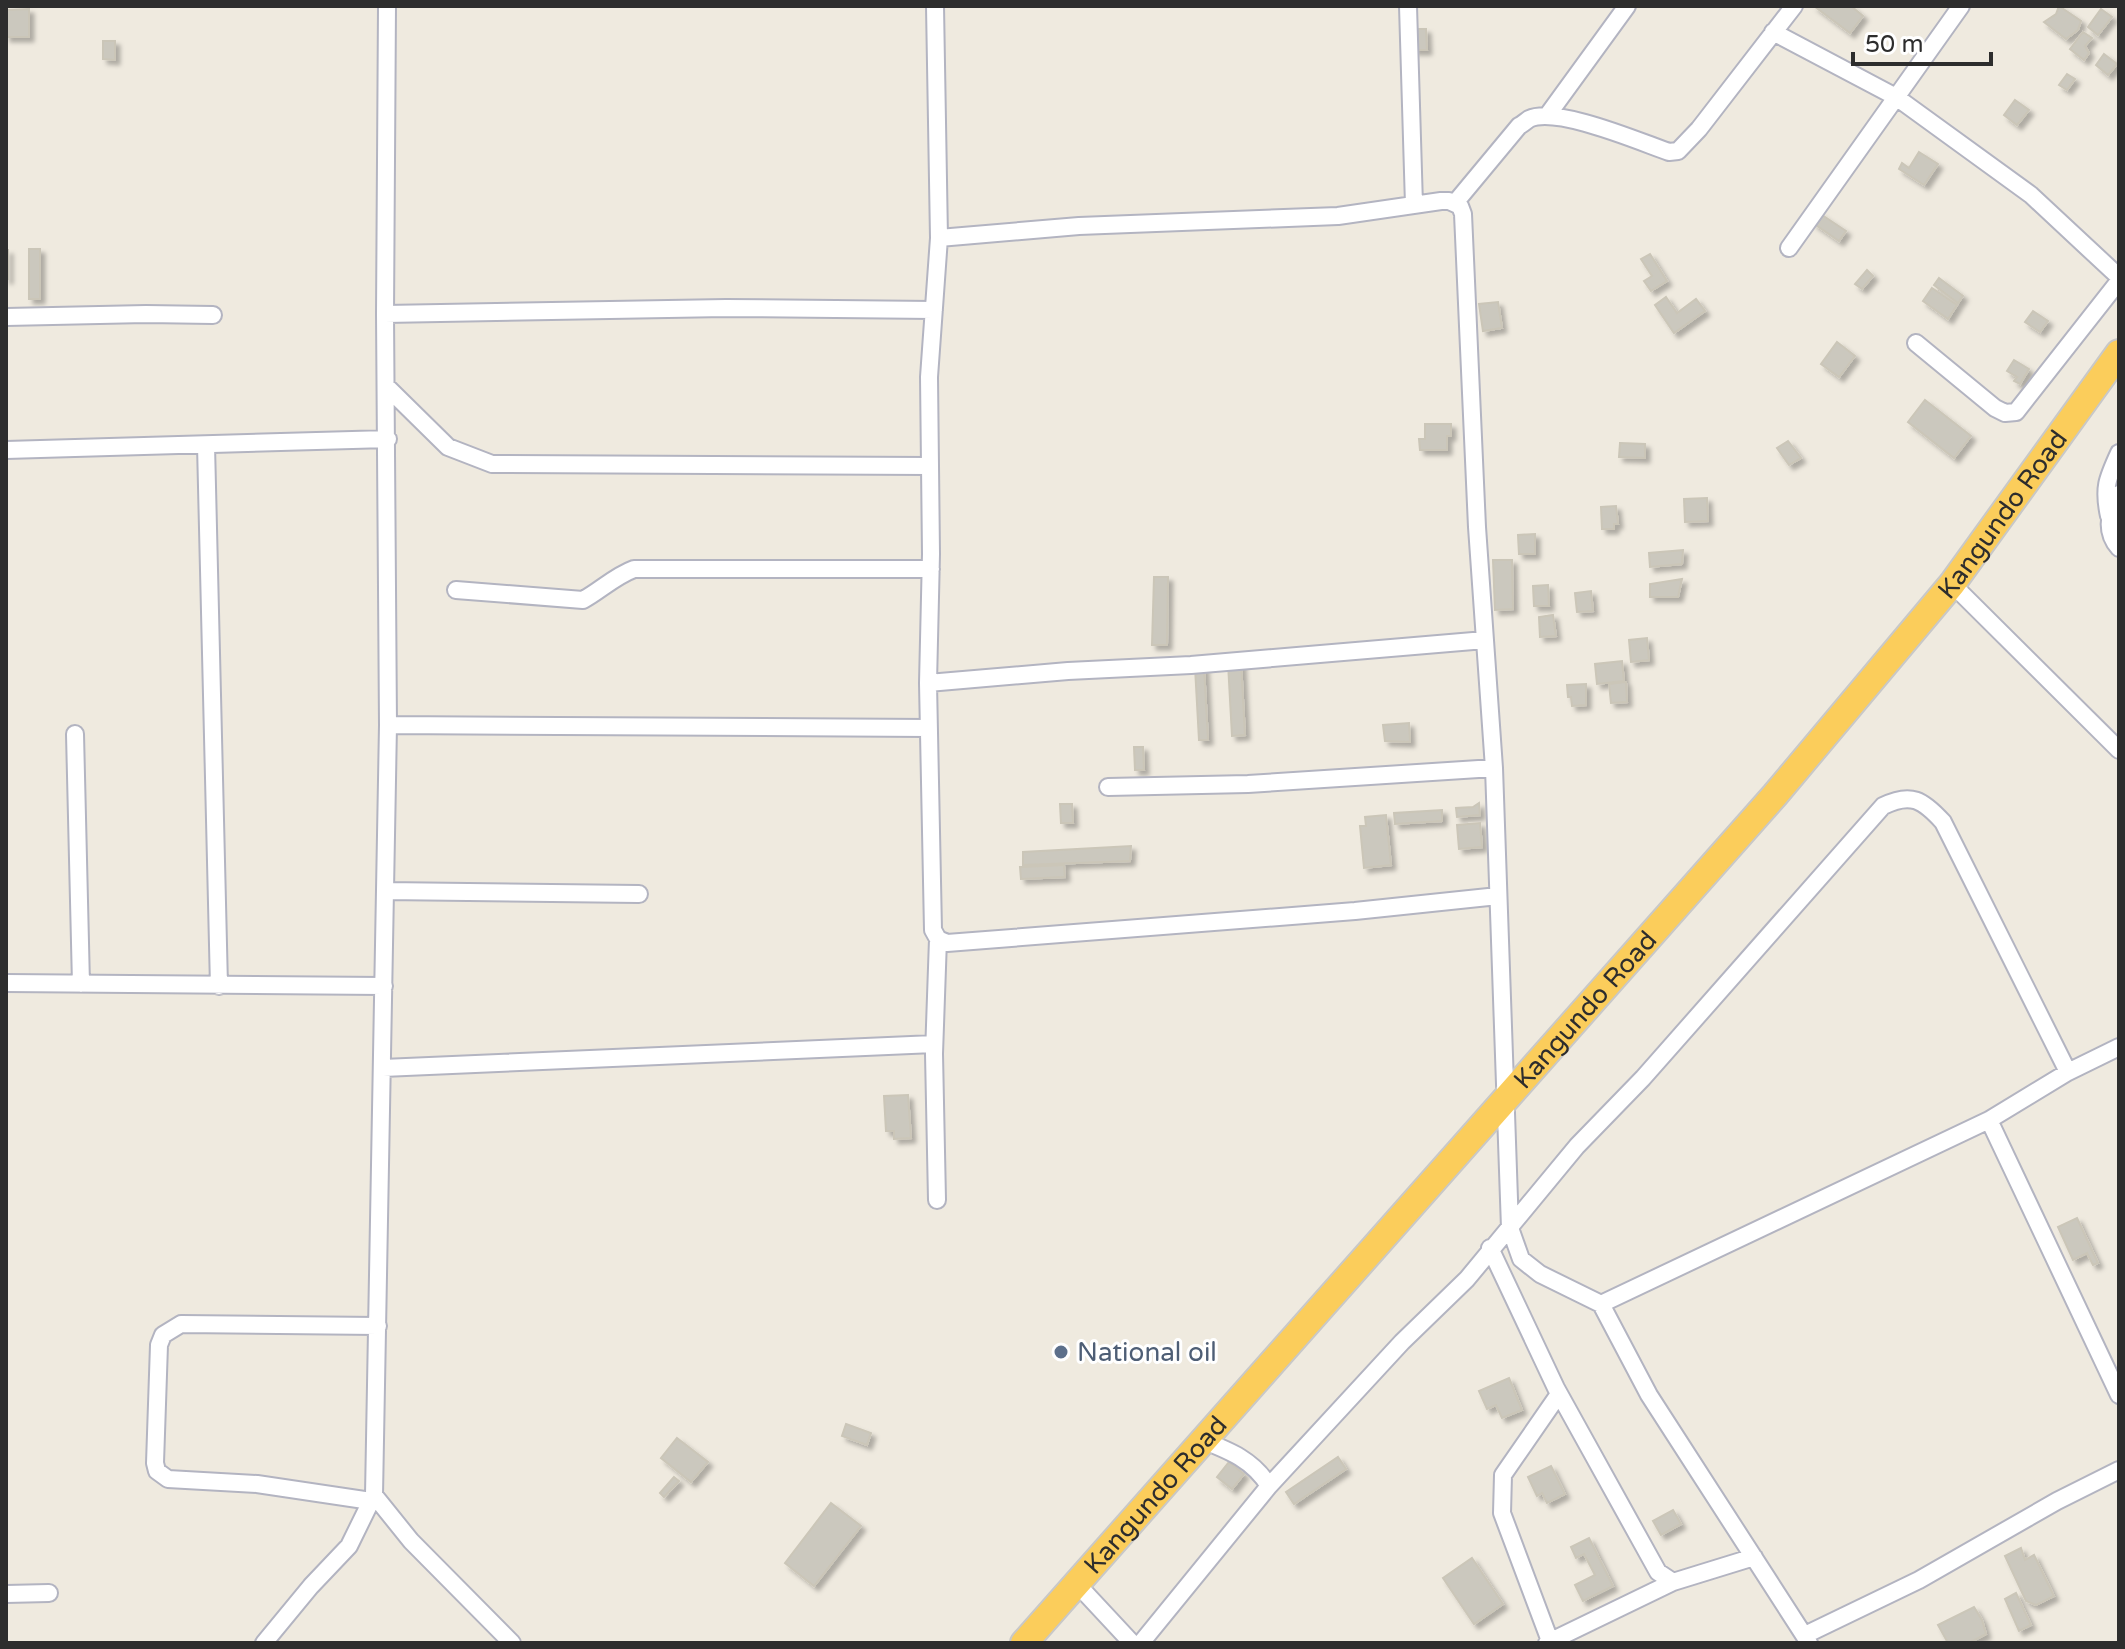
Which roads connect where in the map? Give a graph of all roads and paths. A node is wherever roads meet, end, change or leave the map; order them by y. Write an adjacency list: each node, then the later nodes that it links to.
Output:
1 (387, 6): 16 (street)
2 (935, 6): 12 (street)
3 (1408, 6): 11 (street)
4 (1627, 6): 9 (street)
5 (1794, 6): 7 (street)
6 (1961, 6): 8 (street)
7 (1773, 32): 8 (street); 9 (street)
8 (1896, 97): 13 (street); 14 (street)
9 (1547, 116): 10 (street)
10 (1455, 203): 11 (street); 33 (street)
11 (1414, 205): 12 (street)
12 (939, 238): 15 (street)
13 (1789, 248)
14 (2119, 279): 19 (street)
15 (934, 310): 16 (street); 26 (street)
16 (385, 314): 21 (street)
17 (213, 315): 18 (street)
18 (6, 317)
19 (1916, 343)
20 (2119, 354): 31 (highway, Kangundo Road)
21 (387, 387): 22 (street); 26 (street)
22 (388, 439): 23 (street); 35 (street)
23 (206, 445): 24 (street); 47 (street)
24 (6, 450)
25 (2119, 453): 28 (street)
26 (930, 466): 30 (street)
27 (2119, 494): 28 (street)
28 (2109, 516): 29 (street)
29 (2119, 548)
30 (931, 569): 32 (street); 34 (street)
31 (1952, 584): 38 (street); 53 (highway, Kangundo Road)
32 (456, 590)
33 (1485, 640): 34 (street); 39 (street)
34 (928, 683): 36 (street)
35 (388, 725): 36 (street); 41 (street)
36 (929, 728): 44 (street)
37 (75, 734): 46 (street)
38 (2119, 750)
39 (1494, 768): 40 (street); 43 (street)
40 (1108, 787)
41 (385, 891): 42 (street); 48 (street)
42 (639, 894)
43 (1498, 896): 44 (street); 53 (street)
44 (938, 939): 49 (street)
45 (6, 983): 46 (street)
46 (81, 984): 47 (street)
47 (219, 986): 48 (street)
48 (384, 986): 51 (street)
49 (934, 1044): 51 (street); 55 (street)
50 (2119, 1047): 52 (street)
51 (383, 1068): 59 (street)
52 (2068, 1072): 54 (street); 56 (street)
53 (1505, 1100): 56 (street); 62 (highway, Kangundo Road)
54 (1989, 1120): 58 (street); 61 (street)
55 (937, 1200)
56 (1510, 1228): 57 (street); 58 (street)
57 (1490, 1248): 60 (street); 64 (street)
58 (1601, 1304): 66 (street)
59 (378, 1326): 65 (street); 65 (street)
60 (1559, 1394): 67 (street); 72 (street)
61 (2119, 1395)
62 (1202, 1440): 64 (street); 68 (highway, Kangundo Road)
63 (2119, 1470): 71 (street)
64 (1269, 1486): 77 (street)
65 (373, 1498): 73 (street); 74 (street)
66 (1754, 1557): 67 (street); 71 (street)
67 (1673, 1582): 72 (street)
68 (1077, 1584): 75 (highway, Kangundo Road); 76 (street)
69 (49, 1593): 70 (street)
70 (6, 1594)
71 (1807, 1639)
72 (1549, 1642)
73 (264, 1643)
74 (512, 1643)
75 (1024, 1643)
76 (1132, 1643)
77 (1141, 1643)

